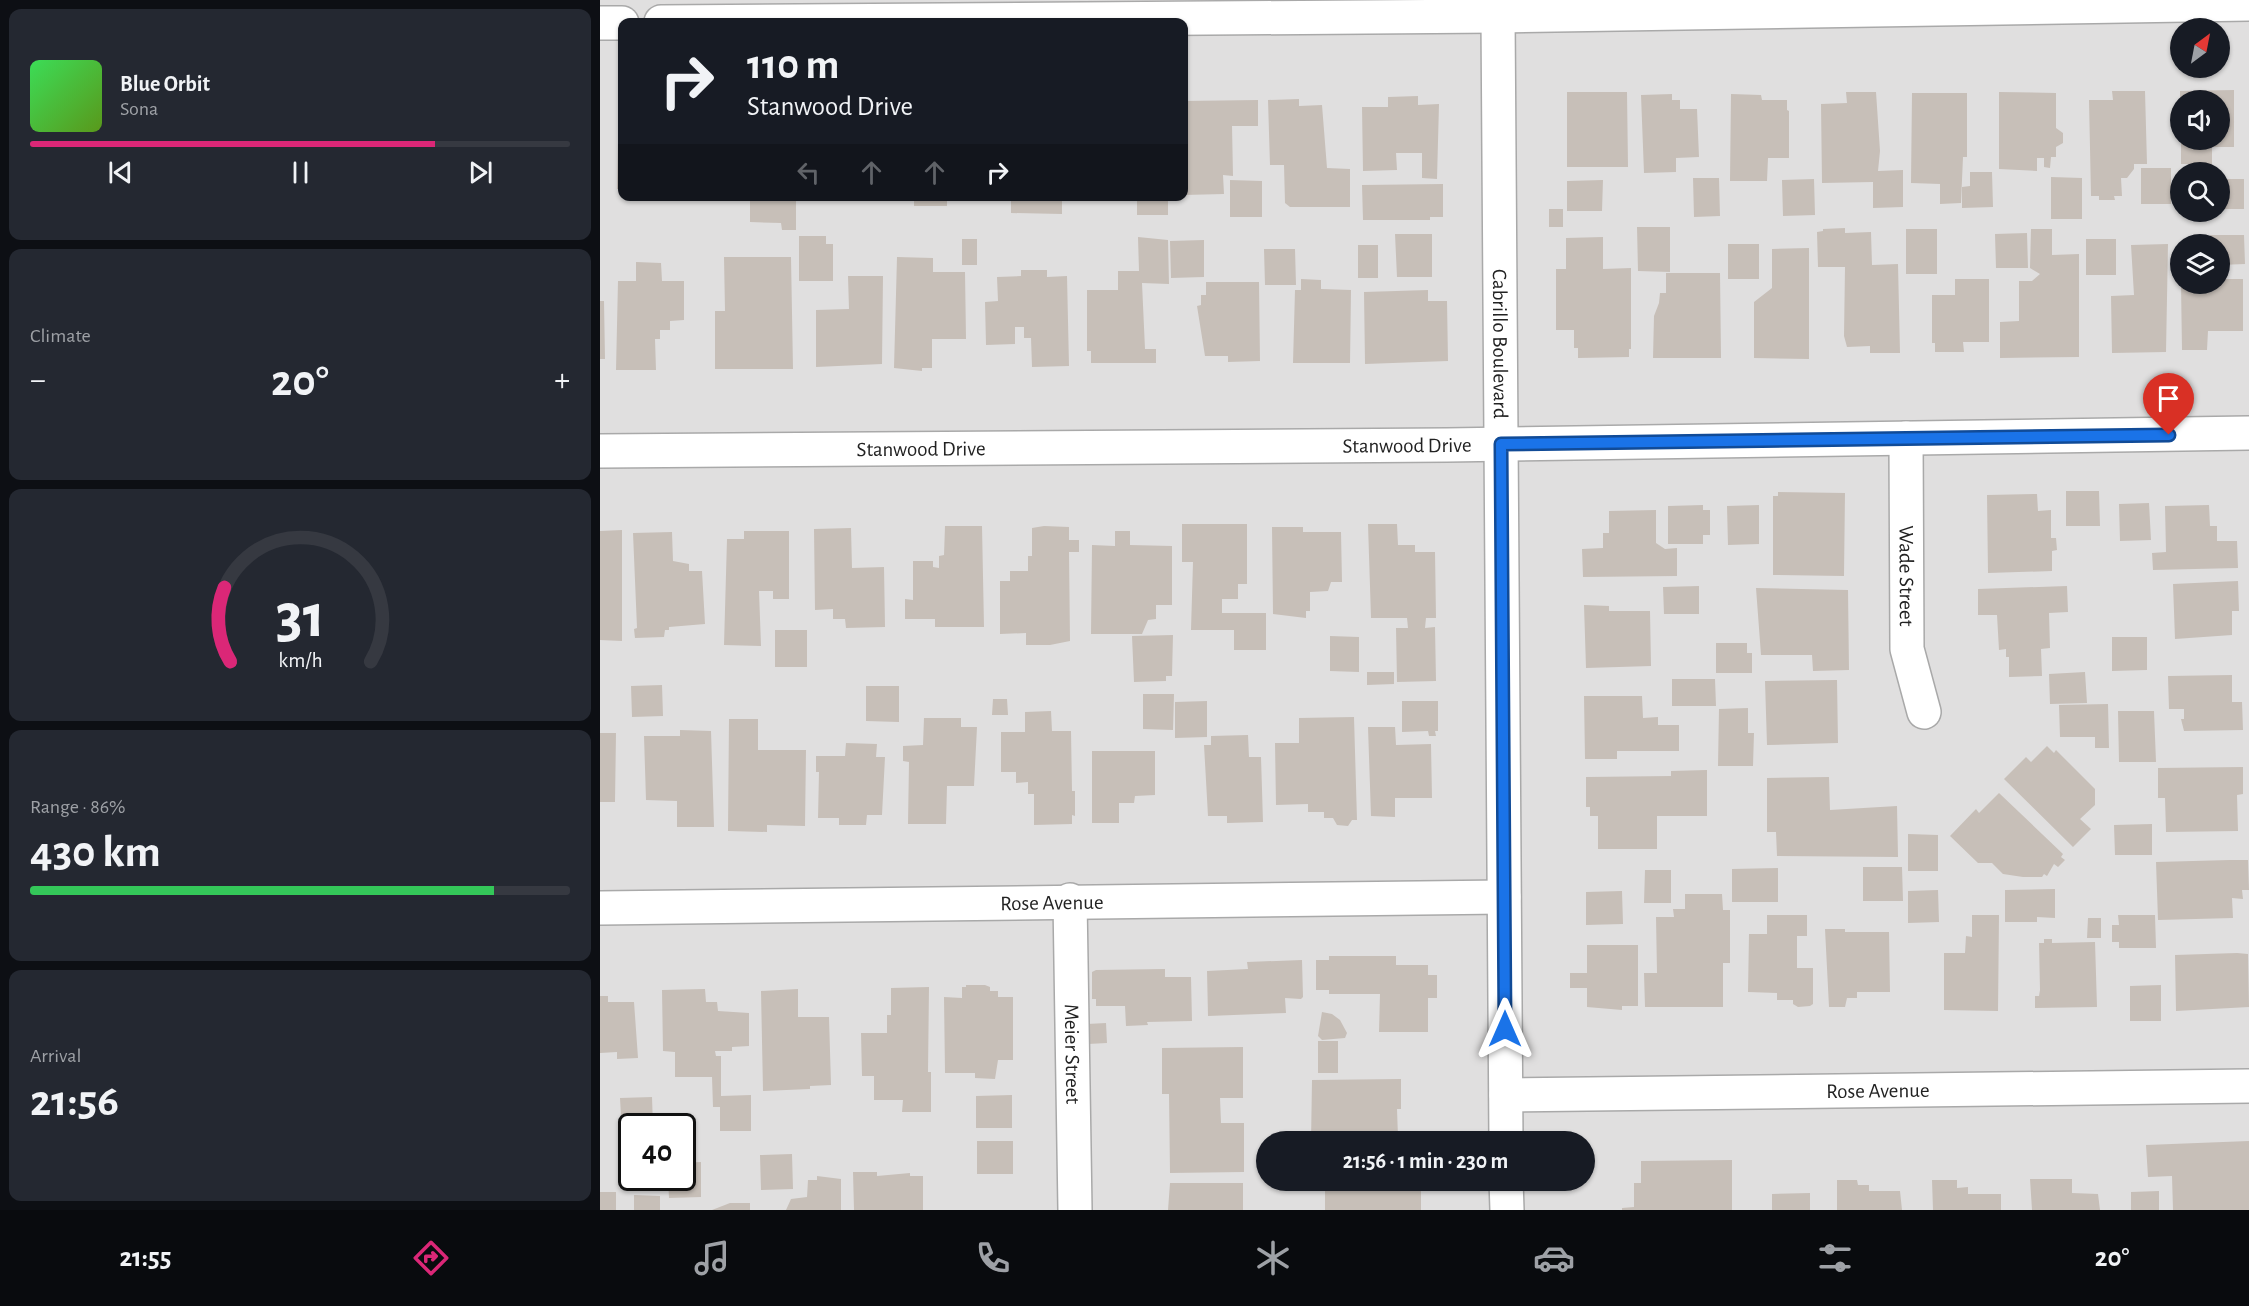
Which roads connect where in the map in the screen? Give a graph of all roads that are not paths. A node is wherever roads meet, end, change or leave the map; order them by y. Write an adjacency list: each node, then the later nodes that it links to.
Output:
1 (2249, 4): 2 (street)
2 (1498, 16): 3 (street); 8 (street, Cabrillo Boulevard)
3 (1188, 18)
4 (600, 23): 5 (street)
5 (618, 23)
6 (2249, 433): 7 (street, Stanwood Drive)
7 (1906, 438): 8 (street, Stanwood Drive); 10 (street, Wade Street)
8 (1501, 444): 9 (street, Stanwood Drive); 11 (street, Cabrillo Boulevard)
9 (600, 451)
10 (1924, 712)
11 (1504, 897): 12 (street, Rose Avenue); 15 (street, Cabrillo Boulevard)
12 (1070, 900): 13 (street, Rose Avenue); 18 (street, Meier Street)
13 (600, 908)
14 (2249, 1086): 15 (street, Rose Avenue)
15 (1506, 1095): 16 (street, Cabrillo Boulevard)
16 (1506, 1131)
17 (1506, 1191): 19 (street)
18 (1075, 1210)
19 (1506, 1210)

